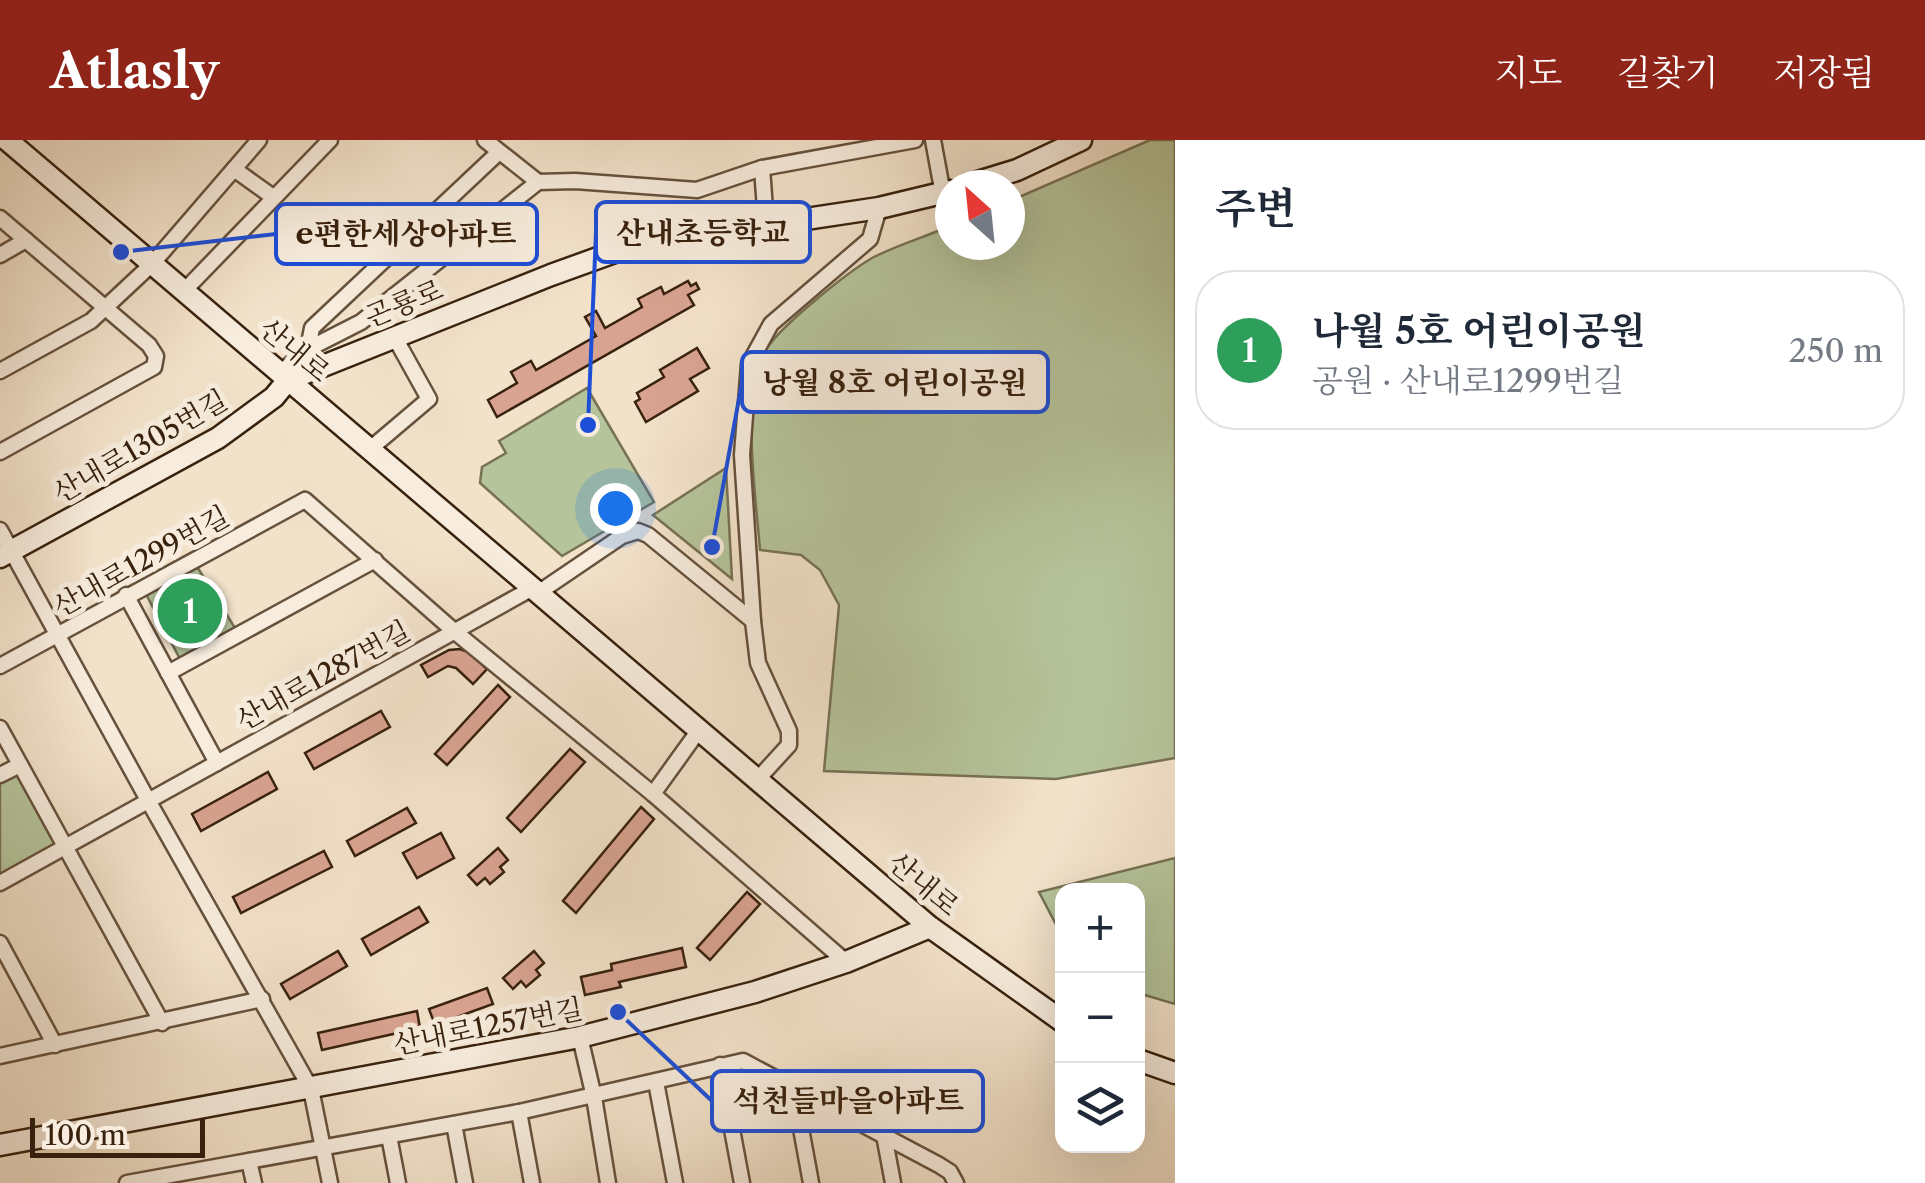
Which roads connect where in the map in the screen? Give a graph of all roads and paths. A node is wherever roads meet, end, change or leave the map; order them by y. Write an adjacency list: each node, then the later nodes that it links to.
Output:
1 (6, 140): 21 (main road, 산내로)
2 (259, 140): 9 (street)
3 (330, 140): 15 (street)
4 (485, 140): 8 (street)
5 (915, 140): 10 (street)
6 (934, 140): 11 (street)
7 (1081, 140): 12 (main road)
8 (498, 153): 13 (street); 25 (street)
9 (234, 168): 15 (street); 21 (street)
10 (762, 168): 13 (street); 18 (street)
11 (941, 170)
12 (1017, 170)
13 (538, 182): 25 (street)
14 (935, 195): 16 (main road, 곤룡로)
15 (273, 197): 22 (street)
16 (879, 208): 18 (main road, 곤룡로); 36 (street)
17 (0, 218): 19 (street)
18 (766, 223): 24 (main road, 곤룡로)
19 (26, 240): 20 (street); 23 (street)
20 (0, 255)
21 (152, 264): 22 (main road, 산내로); 23 (street)
22 (184, 292): 27 (main road, 산내로)
23 (105, 308): 26 (street); 29 (street)
24 (394, 336): 27 (main road, 곤룡로); 28 (street)
25 (308, 349): 27 (street)
26 (0, 372)
27 (284, 376): 28 (main road, 산내로); 32 (main road, 산내로1305번길)
28 (370, 450): 34 (main road, 산내로)
29 (0, 452)
30 (305, 500): 33 (street, 산내로1287번길); 35 (street, 산내로1299번길)
31 (0, 530): 32 (street)
32 (6, 554): 38 (street)
33 (375, 560): 37 (street, 산내로1287번길); 40 (street)
34 (538, 593): 36 (street); 37 (street, 산내로1287번길); 42 (main road, 산내로)
35 (126, 595): 38 (street, 산내로1299번길); 40 (street, 산내로1287번길)
36 (752, 621): 46 (street)
37 (454, 631): 43 (street, 산내로1287번길); 47 (street)
38 (57, 635): 39 (street, 산내로1299번길); 48 (street)
39 (0, 666)
40 (168, 674): 43 (street, 산내로1287번길)
41 (0, 728): 44 (street)
42 (699, 730): 46 (main road, 산내로); 47 (street)
43 (217, 763): 48 (street, 산내로1287번길)
44 (20, 765): 45 (street); 49 (street)
45 (0, 776)
46 (758, 780): 51 (main road, 산내로)
47 (653, 794): 53 (street)
48 (149, 802): 49 (street, 산내로1287번길); 54 (street)
49 (65, 847): 50 (street, 산내로1287번길); 56 (street)
50 (0, 883)
51 (930, 927): 53 (main road, 산내로1257번길); 55 (main road, 산내로)
52 (0, 943): 58 (street)
53 (846, 962): 57 (main road, 산내로1257번길)
54 (262, 999): 56 (street); 65 (street)
55 (1055, 1017)
56 (162, 1023): 58 (street)
57 (580, 1037): 65 (main road, 산내로1257번길); 66 (street)
58 (55, 1045): 59 (street)
59 (0, 1056)
60 (1145, 1062): 62 (main road)
61 (720, 1065): 63 (street); 64 (street); 82 (street)
62 (1175, 1073)
63 (656, 1082): 66 (street); 81 (street)
64 (793, 1085): 69 (street); 83 (street)
65 (311, 1088): 71 (main road, 산내로1257번길); 72 (street)
66 (594, 1096): 67 (street); 80 (street)
67 (519, 1112): 68 (street); 79 (street)
68 (454, 1124): 70 (street); 78 (street)
69 (884, 1135): 84 (street); 85 (street)
70 (389, 1136): 72 (street); 77 (street)
71 (0, 1145)
72 (324, 1147): 73 (street); 76 (street)
73 (250, 1160): 74 (street); 75 (street)
74 (127, 1183)
75 (254, 1183)
76 (330, 1183)
77 (398, 1183)
78 (465, 1183)
79 (532, 1183)
80 (608, 1183)
81 (675, 1183)
82 (742, 1183)
83 (811, 1183)
84 (892, 1183)
85 (956, 1183)

